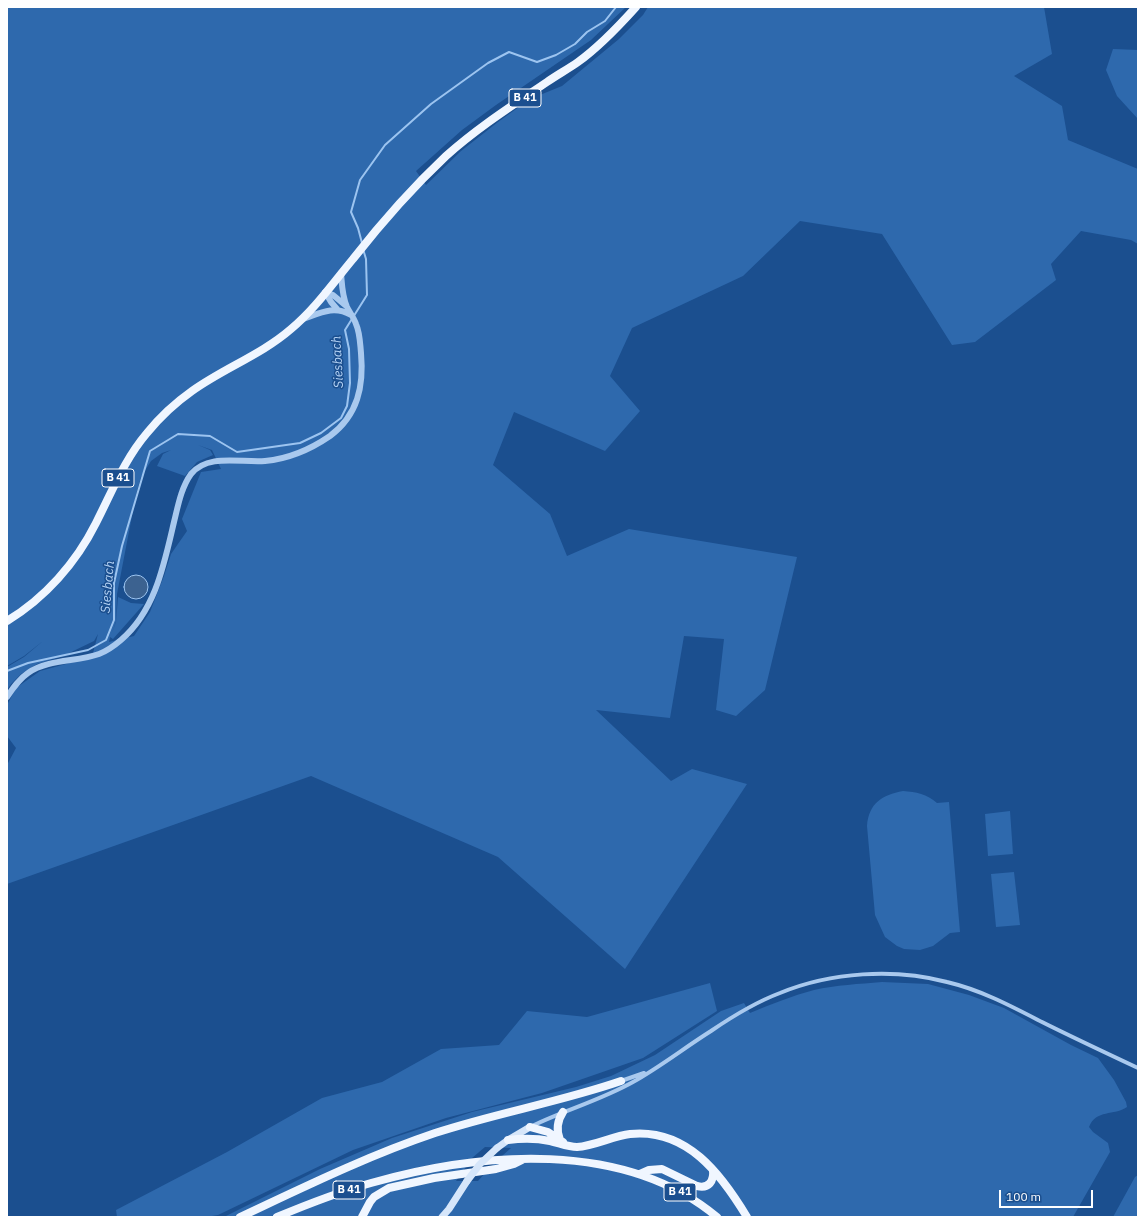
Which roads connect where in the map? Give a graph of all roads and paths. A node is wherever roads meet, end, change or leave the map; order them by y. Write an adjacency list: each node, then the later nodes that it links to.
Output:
1 (636, 7): 2 (main road, B 41)
2 (341, 273): 3 (main road, B 41); 4 (street)
3 (325, 292): 4 (street); 5 (street); 7 (main road, B 41)
4 (346, 306): 6 (street)
5 (337, 309): 6 (street); 7 (street)
6 (351, 315): 9 (street)
7 (302, 320): 8 (main road, B 41)
8 (7, 621)
9 (7, 697)
10 (1138, 1068): 11 (street)
11 (652, 1071): 12 (street); 13 (street)
12 (621, 1080): 21 (main road)
13 (563, 1112): 14 (street); 16 (main road)
14 (530, 1127): 15 (main road); 16 (main road)
15 (508, 1140): 16 (main road); 25 (main road, bridge)
16 (564, 1142): 18 (main road)
17 (525, 1159): 19 (main road, B 41); 20 (main road); 22 (main road, B 41)
18 (714, 1170): 19 (main road); 27 (main road)
19 (640, 1174): 26 (main road, B 41)
20 (368, 1208): 23 (main road); 24 (main road)
21 (240, 1217)
22 (277, 1217)
23 (362, 1217)
24 (369, 1217)
25 (442, 1217)
26 (717, 1217)
27 (747, 1217)

